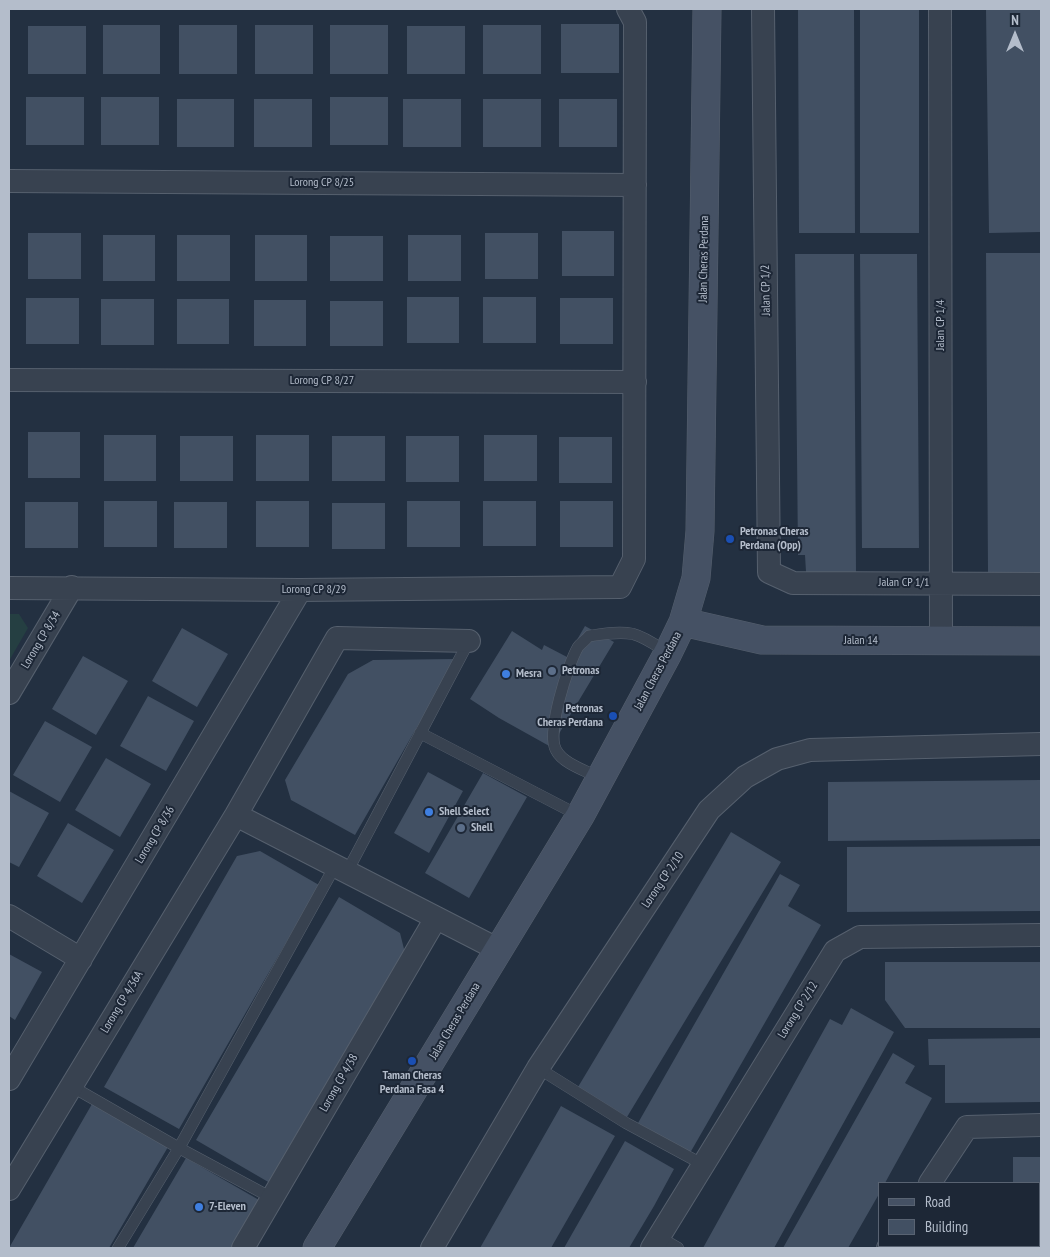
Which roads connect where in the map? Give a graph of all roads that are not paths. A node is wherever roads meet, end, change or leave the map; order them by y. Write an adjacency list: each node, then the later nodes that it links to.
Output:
1 (628, 9): 6 (street)
2 (763, 9): 9 (street, Jalan CP 1/2)
3 (940, 9): 10 (street, Jalan CP 1/4)
4 (707, 15): 15 (street, Jalan Cheras Perdana)
5 (9, 181): 6 (street, Lorong CP 8/25)
6 (635, 185): 8 (street)
7 (9, 380): 8 (street, Lorong CP 8/27)
8 (635, 382): 14 (street, Lorong CP 8/29)
9 (769, 572): 10 (street, Jalan CP 1/1)
10 (941, 584): 11 (street, Jalan CP 1/1); 17 (street, Jalan CP 1/4)
11 (1041, 584)
12 (72, 587): 13 (street, Lorong CP 8/29); 14 (street, Lorong CP 8/29); 20 (street, Lorong CP 8/34)
13 (9, 588)
14 (300, 590): 31 (street, Lorong CP 8/36)
15 (683, 622): 17 (street, Jalan 14); 19 (street, Jalan Cheras Perdana)
16 (469, 641): 21 (lane); 24 (street, Lorong CP 4/36A)
17 (941, 641): 18 (street, Jalan 14)
18 (1041, 641)
19 (668, 653): 23 (street, Jalan Cheras Perdana); 23 (lane)
20 (9, 693)
21 (420, 733): 25 (lane); 26 (lane)
22 (1041, 744): 32 (street, Lorong CP 2/10)
23 (600, 778): 25 (street, Jalan Cheras Perdana)
24 (236, 815): 26 (street); 34 (street, Lorong CP 4/36A)
25 (580, 816): 30 (street, Jalan Cheras Perdana)
26 (341, 869): 28 (street); 36 (lane)
27 (9, 916): 31 (street)
28 (436, 918): 30 (street); 40 (street, Lorong CP 4/38)
29 (1041, 935): 37 (street, Lorong CP 2/12)
30 (499, 950): 44 (street, Jalan Cheras Perdana)
31 (81, 958): 33 (street, Lorong CP 8/36)
32 (538, 1068): 37 (lane); 45 (street, Lorong CP 2/10)
33 (9, 1079)
34 (71, 1086): 36 (lane); 39 (street, Lorong CP 4/36A)
35 (1041, 1125): 38 (street)
36 (179, 1148): 40 (lane); 42 (lane)
37 (702, 1164): 41 (street, Lorong CP 2/12)
38 (931, 1182)
39 (9, 1189)
40 (272, 1198): 43 (street, Lorong CP 4/38)
41 (655, 1243): 46 (lane)
42 (118, 1248)
43 (243, 1248)
44 (317, 1248)
45 (432, 1248)
46 (678, 1248)

